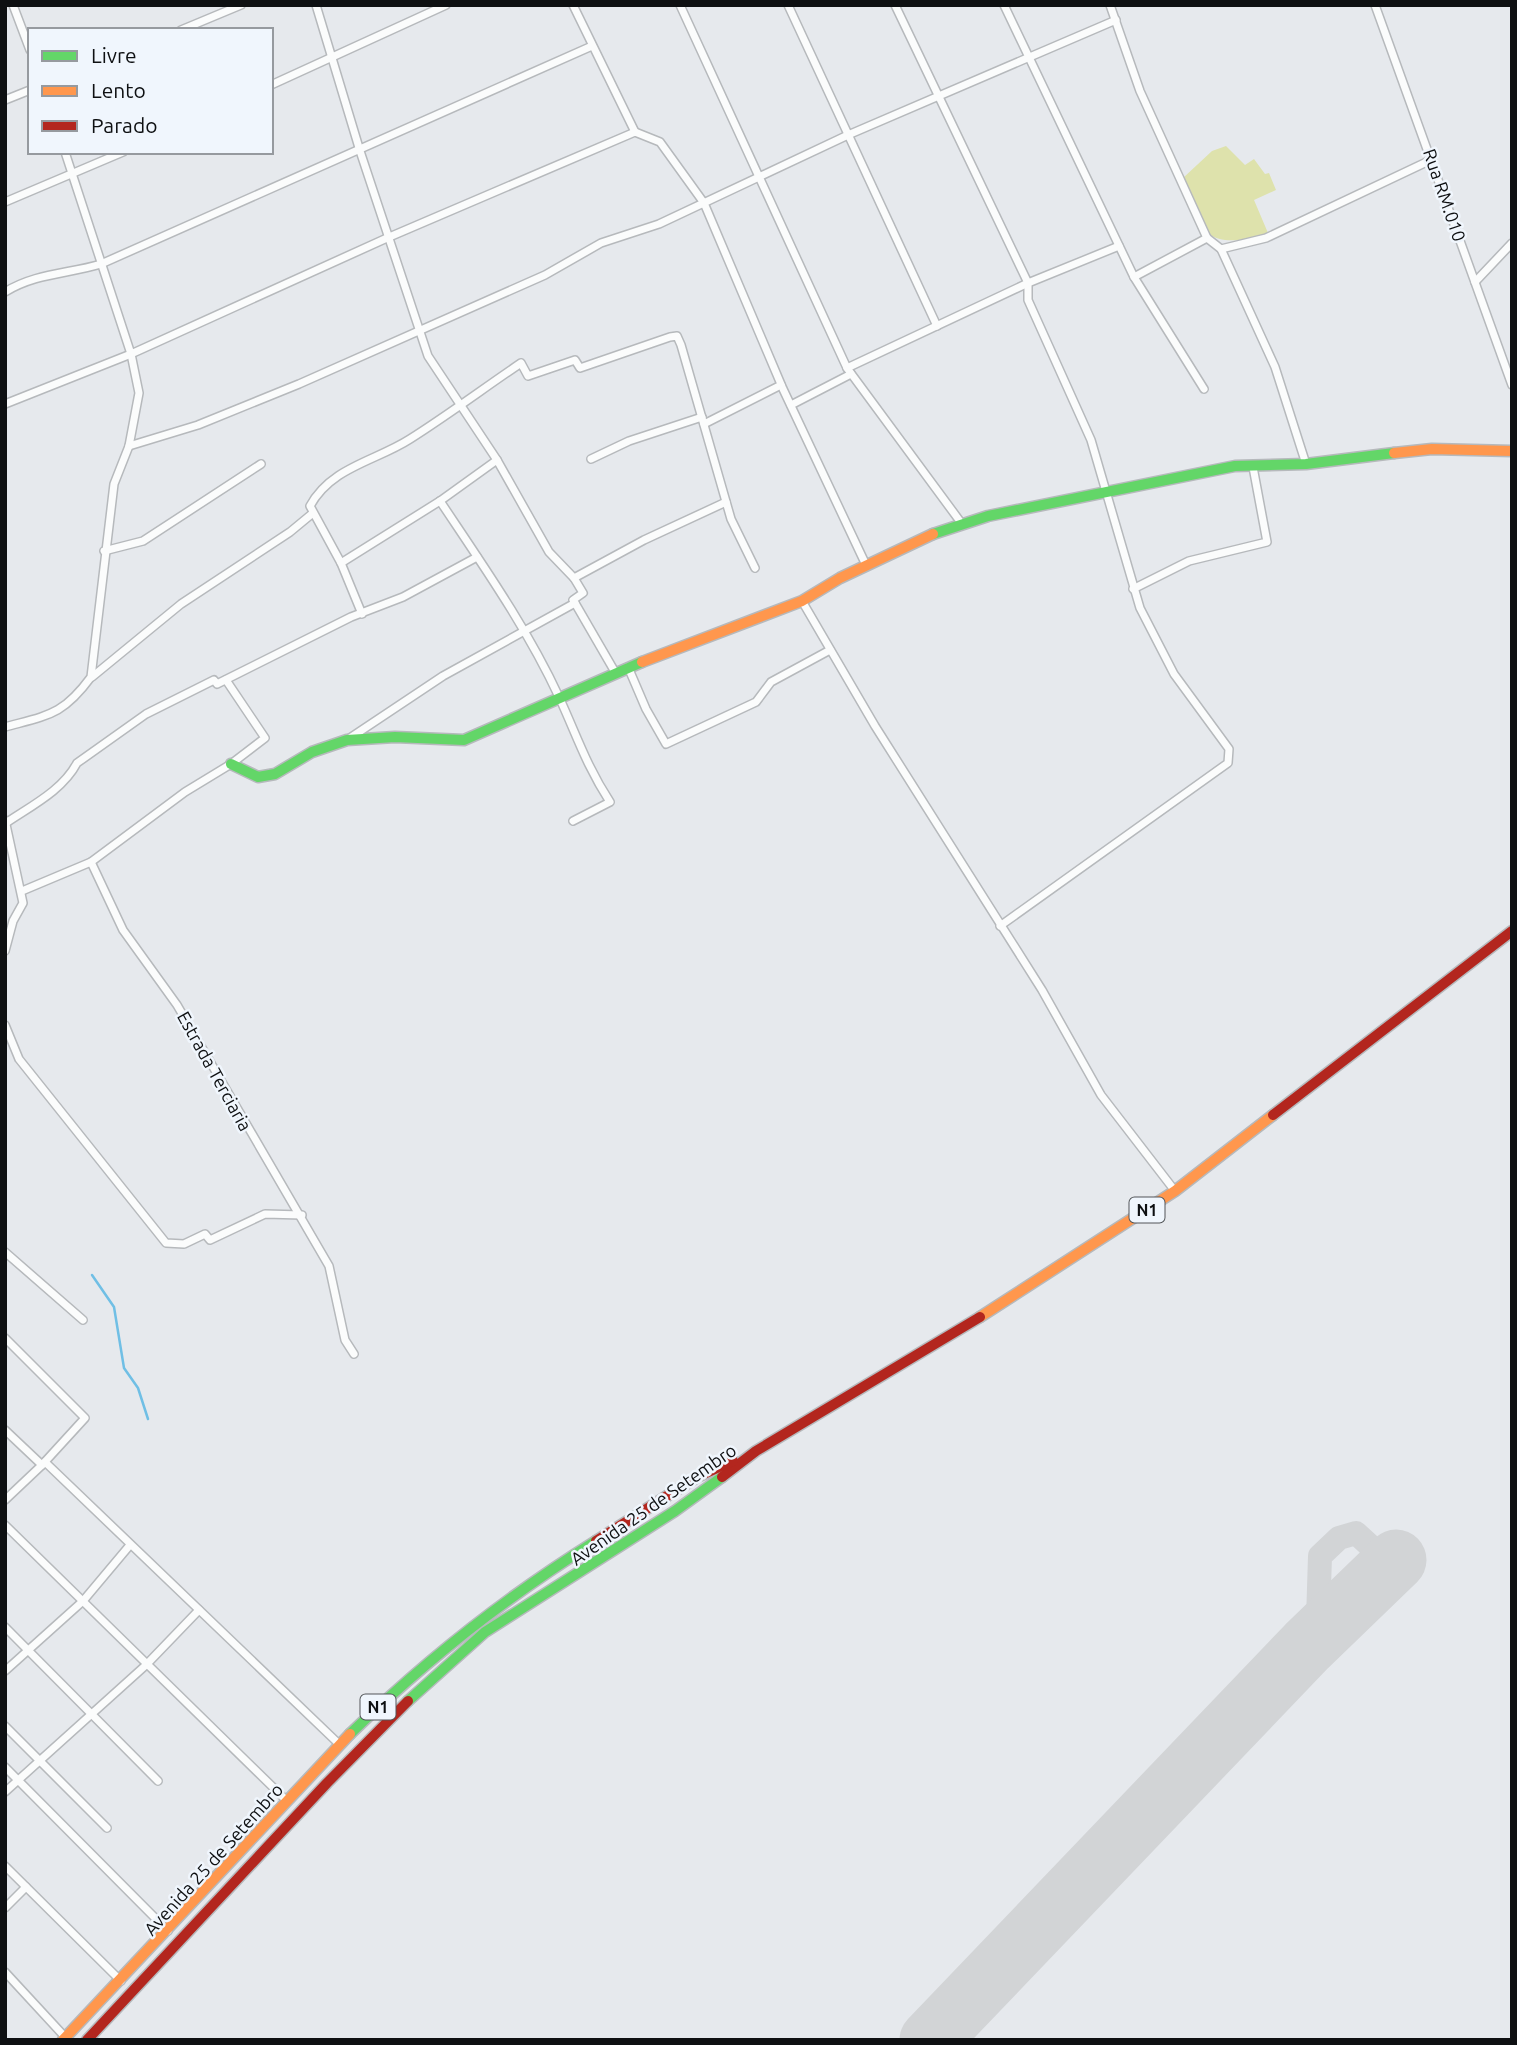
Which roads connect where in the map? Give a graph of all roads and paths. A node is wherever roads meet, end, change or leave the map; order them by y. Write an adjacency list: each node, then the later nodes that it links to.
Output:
1 (13, 5): 14 (street)
2 (241, 5): 13 (street)
3 (316, 5): 16 (street)
4 (446, 5): 16 (street)
5 (680, 5): 29 (street)
6 (788, 5): 23 (street)
7 (895, 5): 20 (street)
8 (1004, 5): 17 (street)
9 (1110, 5): 12 (street)
10 (1375, 5): 27 (street, Rua RM.010)
11 (576, 6): 15 (street)
12 (1116, 20): 17 (street); 33 (street)
13 (186, 28)
14 (28, 45)
15 (593, 46): 22 (street); 24 (street)
16 (332, 57): 18 (street); 24 (street)
17 (1029, 57): 20 (street); 35 (street)
18 (273, 84)
19 (28, 91): 21 (street)
20 (937, 97): 23 (street); 40 (street)
21 (5, 100)
22 (635, 132): 31 (street); 32 (street)
23 (848, 135): 29 (street); 42 (street)
24 (360, 151): 32 (street); 37 (street)
25 (66, 154): 28 (street)
26 (119, 154): 28 (street)
27 (1433, 159): 36 (street); 39 (street, Rua RM.010)
28 (73, 175): 30 (street); 37 (street)
29 (760, 177): 31 (street); 45 (street)
30 (5, 202)
31 (704, 202): 43 (street); 46 (street)
32 (387, 238): 43 (street); 44 (street)
33 (1207, 238): 36 (street); 38 (street)
34 (1512, 243): 39 (street)
35 (1119, 246): 38 (street); 40 (street)
36 (1221, 249): 58 (street)
37 (101, 264): 41 (street); 44 (street)
38 (1134, 276): 48 (street)
39 (1475, 282): 47 (street, Rua RM.010)
40 (1028, 283): 42 (street); 60 (street)
41 (5, 292)
42 (937, 326): 45 (street)
43 (419, 329): 50 (street); 53 (street)
44 (131, 354): 49 (street); 53 (street)
45 (849, 371): 51 (street); 65 (street)
46 (781, 385): 51 (street); 52 (street)
47 (1512, 385)
48 (1204, 389)
49 (5, 404)
50 (460, 404): 52 (street); 56 (street); 63 (street)
51 (791, 405): 70 (street)
52 (703, 421): 55 (street); 62 (street)
53 (129, 446): 67 (street)
54 (1512, 452): 58 (main road)
55 (591, 459)
56 (497, 460): 61 (street); 72 (street)
57 (261, 464): 67 (street)
58 (1306, 464): 59 (main road)
59 (1253, 467): 60 (main road); 73 (street)
60 (1104, 492): 64 (main road); 73 (street)
61 (440, 501): 68 (street); 69 (street)
62 (726, 502): 71 (street); 72 (street)
63 (313, 513): 69 (street); 81 (street)
64 (979, 519): 65 (main road); 66 (main road)
65 (962, 524): 66 (main road)
66 (951, 528): 70 (main road)
67 (104, 551): 81 (street)
68 (477, 558): 76 (street); 77 (street)
69 (341, 563): 76 (street)
70 (866, 565): 74 (main road)
71 (755, 568)
72 (574, 578): 75 (street)
73 (1133, 589): 91 (street)
74 (802, 601): 78 (street); 79 (main road)
75 (575, 603): 77 (street); 80 (street)
76 (362, 614): 82 (street)
77 (524, 632): 83 (street); 85 (street)
78 (830, 650): 79 (street); 91 (street)
79 (628, 667): 80 (main road)
80 (615, 672): 83 (main road)
81 (91, 677): 84 (street)
82 (226, 680): 86 (street); 87 (street)
83 (559, 696): 85 (main road); 88 (street)
84 (5, 727)
85 (346, 740): 86 (main road)
86 (231, 764): 89 (street)
87 (6, 821): 90 (street)
88 (573, 821)
89 (91, 862): 90 (street); 96 (street, Estrada Terciaria)
90 (22, 891): 93 (street)
91 (1000, 926): 95 (street)
92 (1512, 931): 95 (main road, N1)
93 (5, 951)
94 (5, 1025): 96 (street)
95 (1175, 1191): 102 (main road, N1)
96 (302, 1215): 100 (street, Estrada Terciaria)
97 (5, 1252): 98 (street)
98 (83, 1320)
99 (5, 1338): 103 (street)
100 (354, 1354)
101 (5, 1430): 103 (street)
102 (757, 1451): 115 (main road, Avenida 25 de Setembro / N1); 130 (main road, Avenida 25 de Setembro / N1)
103 (44, 1464): 104 (street); 106 (street)
104 (5, 1500)
105 (5, 1525): 107 (street)
106 (130, 1545): 107 (street); 108 (street)
107 (83, 1601): 110 (street); 111 (street)
108 (199, 1610): 111 (street); 115 (street)
109 (5, 1627): 110 (street)
110 (27, 1650): 112 (street); 113 (street)
111 (146, 1665): 113 (street); 121 (street)
112 (5, 1671)
113 (89, 1713): 116 (street); 119 (street)
114 (5, 1726): 116 (street)
115 (340, 1745): 121 (main road, Avenida 25 de Setembro / N1)
116 (38, 1759): 118 (street); 122 (street)
117 (5, 1767): 118 (street)
118 (18, 1780): 120 (street); 126 (street)
119 (158, 1781)
120 (5, 1791)
121 (287, 1801): 126 (main road, Avenida 25 de Setembro / N1)
122 (107, 1828)
123 (5, 1866): 124 (street)
124 (26, 1887): 125 (street); 128 (street)
125 (5, 1908)
126 (169, 1931): 128 (main road, Avenida 25 de Setembro / N1)
127 (5, 1972): 129 (street)
128 (121, 1981): 129 (main road, Avenida 25 de Setembro / N1)
129 (64, 2039)
130 (87, 2040)

